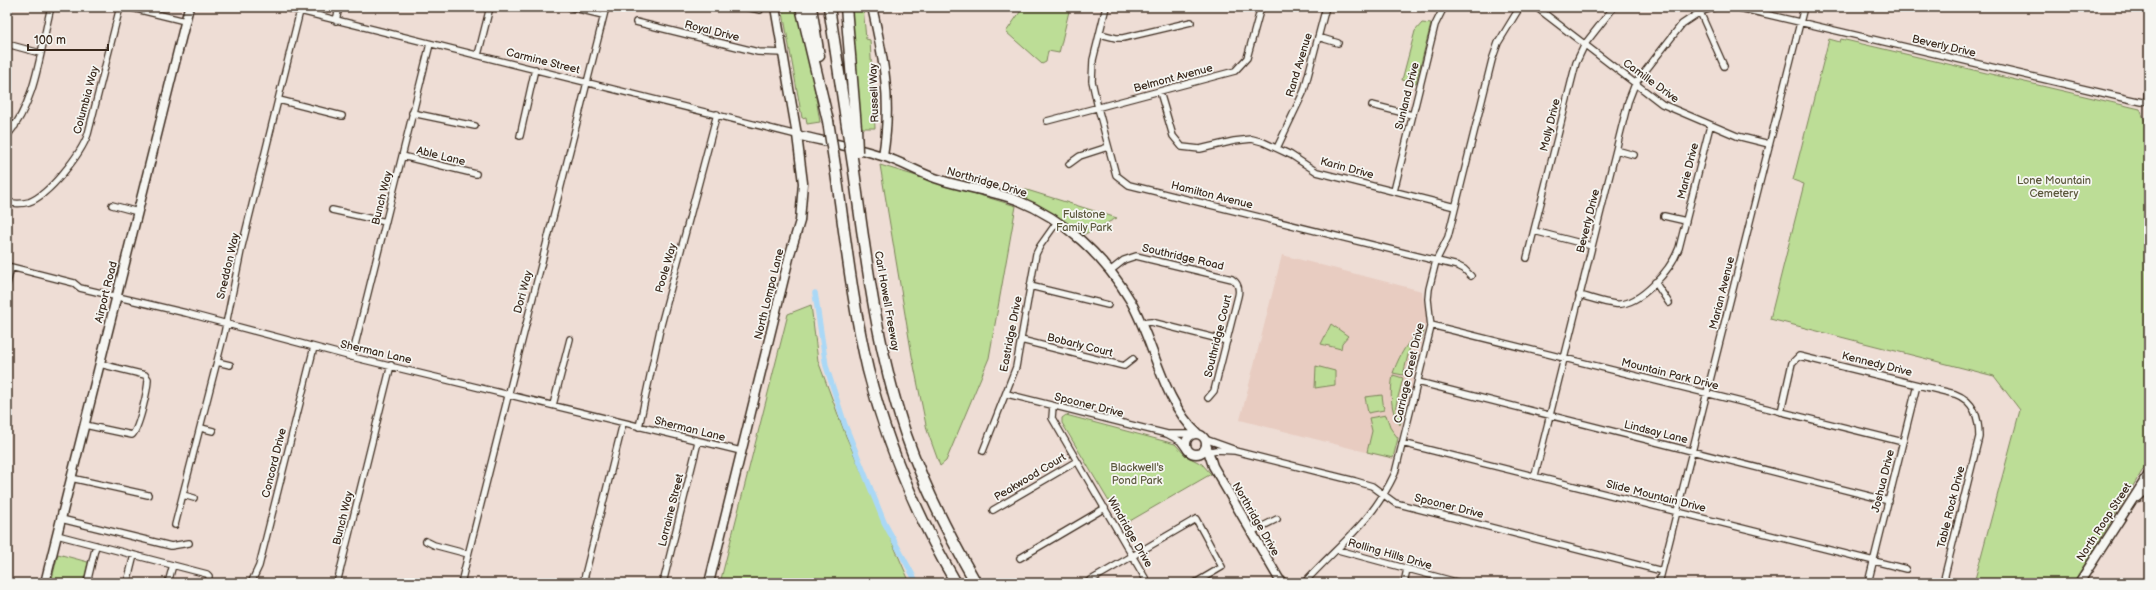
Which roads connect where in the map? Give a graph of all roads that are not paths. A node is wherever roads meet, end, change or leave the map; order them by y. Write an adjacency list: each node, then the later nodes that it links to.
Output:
1 (51, 7): 43 (street)
2 (120, 7): 79 (street, Columbia Way)
3 (128, 7): 32 (street)
4 (189, 7): 32 (street, Airport Road)
5 (284, 7): 28 (street, Carmine Street)
6 (339, 7): 31 (street)
7 (490, 7): 44 (street)
8 (570, 7): 30 (street)
9 (606, 7): 30 (street, Dori Way)
10 (746, 7): 27 (street)
11 (775, 7): 42 (street, North Lompa Lane)
12 (800, 7): 59 (highway)
13 (811, 7): 59 (highway)
14 (829, 7): 65 (highway)
15 (846, 7): 65 (highway)
16 (872, 7): 75 (street, Russell Way)
17 (1106, 7): 36 (street, Hamilton Avenue)
18 (1261, 7): 49 (street, Belmont Avenue)
19 (1326, 7): 37 (street, Rand Avenue)
20 (1444, 7): 57 (street, Sunland Drive)
21 (1520, 7): 81 (street, Carriage Crest Drive)
22 (1536, 7): 41 (street, Camille Drive)
23 (1614, 7): 41 (street, Molly Drive)
24 (1716, 7): 29 (street, Beverly Drive)
25 (1736, 7): 35 (street, Beverly Drive)
26 (1804, 7): 35 (street, Marian Avenue)
27 (760, 10)
28 (300, 11): 31 (street, Carmine Street); 52 (street, Sneddon Way)
29 (1700, 12): 45 (street); 48 (street, Beverly Drive)
30 (604, 16): 47 (street, Dori Way)
31 (336, 20): 40 (street, Carmine Street)
32 (185, 21): 83 (street, Airport Road)
33 (636, 22): 42 (street, Royal Drive)
34 (1191, 22): 36 (street)
35 (1800, 22): 51 (street, Beverly Drive); 69 (street, Marian Avenue)
36 (1100, 34): 54 (street, Hamilton Avenue)
37 (1318, 37): 38 (street); 71 (street, Rand Avenue)
38 (1338, 43)
39 (7, 44): 43 (street)
40 (430, 44): 44 (street, Carmine Street); 55 (street, Bunch Way)
41 (1585, 44): 48 (street, Camille Drive); 88 (street, Molly Drive)
42 (783, 52): 66 (street, North Lompa Lane)
43 (40, 53): 62 (street)
44 (478, 55): 46 (street, Carmine Street)
45 (1724, 66)
46 (535, 69): 47 (street, Carmine Street); 68 (street)
47 (587, 82): 56 (street, Carmine Street); 120 (street, Dori Way)
48 (1635, 84): 64 (street, Camille Drive); 72 (street, Beverly Drive)
49 (1160, 92): 54 (street, Belmont Avenue); 71 (street, Karin Drive)
50 (2149, 93): 51 (street)
51 (2149, 99)
52 (279, 100): 58 (street); 104 (street, Sneddon Way)
53 (1372, 106): 57 (street)
54 (1098, 108): 60 (street, Belmont Avenue); 70 (street, Hamilton Avenue)
55 (412, 113): 63 (street); 74 (street, Bunch Way)
56 (717, 114): 66 (street, Carmine Street); 130 (street, Poole Way)
57 (1412, 115): 78 (street, Sunland Drive)
58 (342, 116)
59 (828, 121): 188 (highway, bridge)
60 (1047, 121)
61 (7, 122): 62 (street)
62 (15, 126): 67 (street)
63 (476, 126)
64 (1710, 126): 69 (street, Camille Drive); 85 (street, Marie Drive)
65 (851, 127): 189 (highway, Carl Howell Freeway, bridge)
66 (798, 135): 75 (street, Northridge Drive); 139 (street, North Lompa Lane)
67 (7, 136)
68 (520, 136)
69 (1769, 144): 119 (street, Marian Avenue)
70 (1108, 147): 76 (street); 91 (street, Hamilton Avenue)
71 (1277, 148): 78 (street, Karin Drive)
72 (1616, 150): 73 (street); 89 (street, Beverly Drive)
73 (1634, 155)
74 (402, 156): 77 (street, Able Lane); 86 (street, Bunch Way)
75 (883, 156): 87 (street, Northridge Drive)
76 (1070, 164)
77 (476, 174)
78 (1394, 191): 81 (street, Karin Drive)
79 (7, 202)
80 (112, 205): 83 (street)
81 (1455, 207): 91 (street, Carriage Crest Drive)
82 (332, 210): 86 (street)
83 (138, 212): 100 (street, Airport Road)
84 (1664, 216): 85 (street)
85 (1686, 221): 96 (street, Marie Drive)
86 (386, 222): 110 (street, Bunch Way)
87 (1057, 222): 93 (street, Northridge Drive); 98 (street, Eastridge Drive)
88 (1534, 231): 89 (street); 90 (street, Molly Drive)
89 (1592, 246): 99 (street, Beverly Drive)
90 (1527, 258)
91 (1436, 261): 94 (street, Hamilton Avenue); 105 (street, Carriage Crest Drive)
92 (9, 267): 97 (street); 100 (street, Sherman Lane)
93 (1110, 271): 95 (street, Southridge Road); 103 (street, Northridge Drive)
94 (1471, 276)
95 (1232, 279): 108 (street, Southridge Court)
96 (1655, 282): 99 (street, Marie Drive); 101 (street)
97 (7, 284)
98 (1030, 286): 102 (street); 107 (street, Eastridge Drive)
99 (1579, 295): 111 (street, Beverly Drive)
100 (116, 297): 104 (street, Sherman Lane); 114 (street, Airport Road)
101 (1669, 303)
102 (1108, 305)
103 (1141, 323): 108 (street); 126 (street, Northridge Drive)
104 (226, 324): 109 (street, Sherman Lane); 113 (street, Sneddon Way)
105 (1431, 325): 111 (street, Mountain Park Drive); 117 (street, Carriage Crest Drive)
106 (570, 339): 123 (street)
107 (1020, 340): 112 (street, Bobarly Court); 121 (street, Eastridge Drive)
108 (1227, 341): 122 (street, Southridge Court)
109 (314, 346): 110 (street, Sherman Lane); 182 (street, Concord Drive)
110 (352, 357): 116 (street, Sherman Lane)
111 (1564, 357): 119 (street, Mountain Park Drive); 127 (street, Beverly Drive)
112 (1133, 359)
113 (217, 362): 115 (street); 131 (street, Sneddon Way)
114 (100, 364): 129 (street, Airport Road); 129 (street)
115 (230, 365)
116 (391, 365): 120 (street, Sherman Lane); 183 (street, Bunch Way)
117 (1418, 382): 127 (street, Lindsay Lane); 137 (street, Carriage Crest Drive)
118 (1917, 385): 125 (street, Kennedy Drive); 134 (street, Kennedy Drive); 136 (street, Joshua Drive)
119 (1707, 393): 125 (street, Mountain Park Drive); 142 (street, Marian Avenue)
120 (508, 394): 123 (street, Sherman Lane); 167 (street, Dori Way)
121 (1007, 394): 124 (street, Spooner Drive); 140 (street, Eastridge Drive)
122 (1208, 398)
123 (554, 405): 128 (street, Sherman Lane)
124 (1053, 406): 133 (street, Spooner Drive); 143 (street, Windridge Drive)
125 (1781, 412): 136 (street, Mountain Park Drive)
126 (1183, 416): 138 (street, Northridge Drive); 138 (street, Northridge Drive)
127 (1550, 416): 142 (street, Lindsay Lane); 146 (street, Beverly Drive)
128 (623, 423): 130 (street, Sherman Lane); 185 (street)
129 (85, 425): 147 (street, Airport Road)
130 (639, 427): 135 (street, Sherman Lane)
131 (201, 428): 132 (street); 150 (street, Sneddon Way)
132 (213, 431)
133 (1167, 434): 138 (street, Spooner Drive); 138 (street, Spooner Drive)
134 (1979, 437): 198 (street, Table Rock Drive)
135 (698, 442): 139 (street, Sherman Lane); 186 (street, Lorraine Street)
136 (1903, 442): 153 (street, Joshua Drive)
137 (1402, 443): 146 (street, Slide Mountain Drive); 151 (street, Carriage Crest Drive)
138 (1196, 444): 141 (street, Spooner Drive); 141 (street, Spooner Drive); 144 (street, Northridge Drive); 144 (street, Northridge Drive)
139 (741, 451): 187 (street, North Lompa Lane)
140 (983, 451)
141 (1235, 451): 151 (street, Spooner Drive)
142 (1692, 452): 153 (street, Lindsay Lane); 157 (street, Marian Avenue)
143 (1077, 461): 155 (street, Windridge Drive); 156 (street, Peakwood Court)
144 (1215, 469): 161 (street, Northridge Drive)
145 (2149, 474): 154 (street, North Roop Street)
146 (1535, 475): 157 (street, Slide Mountain Drive)
147 (72, 478): 149 (street); 158 (street, Airport Road)
148 (2149, 487): 154 (street)
149 (148, 495)
150 (183, 495): 152 (street); 160 (street, Sneddon Way)
151 (1385, 495): 166 (street, Carriage Crest Drive); 175 (street, Spooner Drive)
152 (194, 498)
153 (1889, 501): 171 (street, Joshua Drive)
154 (2132, 503): 199 (street, North Roop Street)
155 (1105, 508): 169 (street, Windridge Drive); 170 (street)
156 (993, 510)
157 (1677, 512): 171 (street, Slide Mountain Drive); 175 (street, Marian Avenue)
158 (61, 519): 162 (street, Airport Road); 164 (street)
159 (1277, 519): 161 (street)
160 (175, 525)
161 (1251, 532): 176 (street, Northridge Drive)
162 (57, 535): 165 (street); 177 (street, Airport Road)
163 (426, 541): 167 (street)
164 (189, 543)
165 (96, 545): 168 (street); 178 (street)
166 (1338, 550): 174 (street, Rolling Hills Drive); 193 (street, Carriage Crest Drive)
167 (468, 554): 184 (street, Dori Way)
168 (134, 555): 172 (street); 179 (street)
169 (1133, 556): 190 (street); 191 (street, Windridge Drive); 192 (street)
170 (1020, 558)
171 (1874, 561): 173 (street, Slide Mountain Drive); 197 (street, Joshua Drive)
172 (173, 565): 180 (street); 181 (street)
173 (1906, 569)
174 (1407, 570): 194 (street); 195 (street, Rolling Hills Drive)
175 (1662, 571): 196 (street, Marian Avenue)
176 (1280, 582)
177 (45, 583)
178 (87, 583)
179 (127, 583)
180 (168, 583)
181 (208, 583)
182 (250, 583)
183 (337, 583)
184 (461, 583)
185 (583, 583)
186 (663, 583)
187 (709, 583)
188 (956, 583)
189 (976, 583)
190 (1086, 583)
191 (1148, 583)
192 (1195, 583)
193 (1304, 583)
194 (1404, 583)
195 (1460, 583)
196 (1659, 583)
197 (1868, 583)
198 (1943, 583)
199 (2079, 583)

